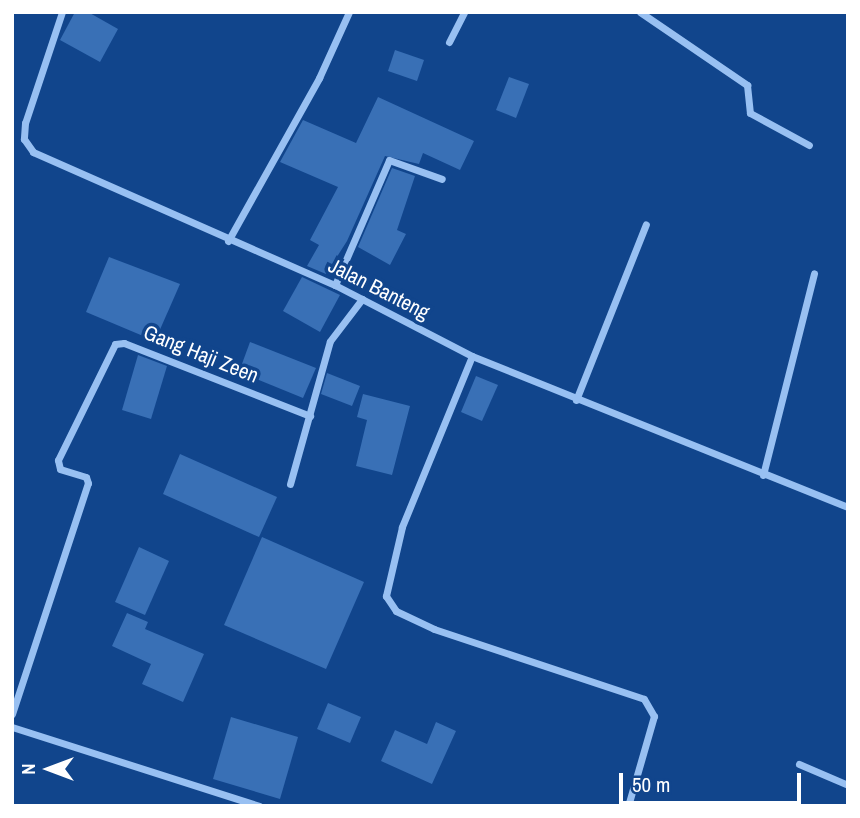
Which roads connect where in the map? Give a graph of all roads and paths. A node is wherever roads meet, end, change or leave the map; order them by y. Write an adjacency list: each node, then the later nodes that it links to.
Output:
1 (62, 12): 9 (street, Jalan Banteng)
2 (349, 12): 9 (street)
3 (464, 12): 5 (street)
4 (640, 12): 6 (street)
5 (449, 42)
6 (809, 145)
7 (442, 179): 11 (street)
8 (646, 224): 14 (street)
9 (228, 240): 11 (street, Jalan Banteng)
10 (814, 273): 16 (street)
11 (335, 285): 12 (street, Jalan Banteng)
12 (362, 299): 13 (street, Jalan Banteng); 15 (street)
13 (472, 356): 14 (street, Jalan Banteng); 24 (street)
14 (576, 400): 16 (street, Jalan Banteng)
15 (310, 416): 17 (street); 19 (street, Gang Haji Zeen)
16 (763, 475): 18 (street, Jalan Banteng)
17 (290, 484)
18 (848, 508)
19 (12, 714)
20 (12, 727): 23 (street)
21 (799, 764): 22 (street)
22 (848, 785)
23 (260, 806)
24 (628, 806)

